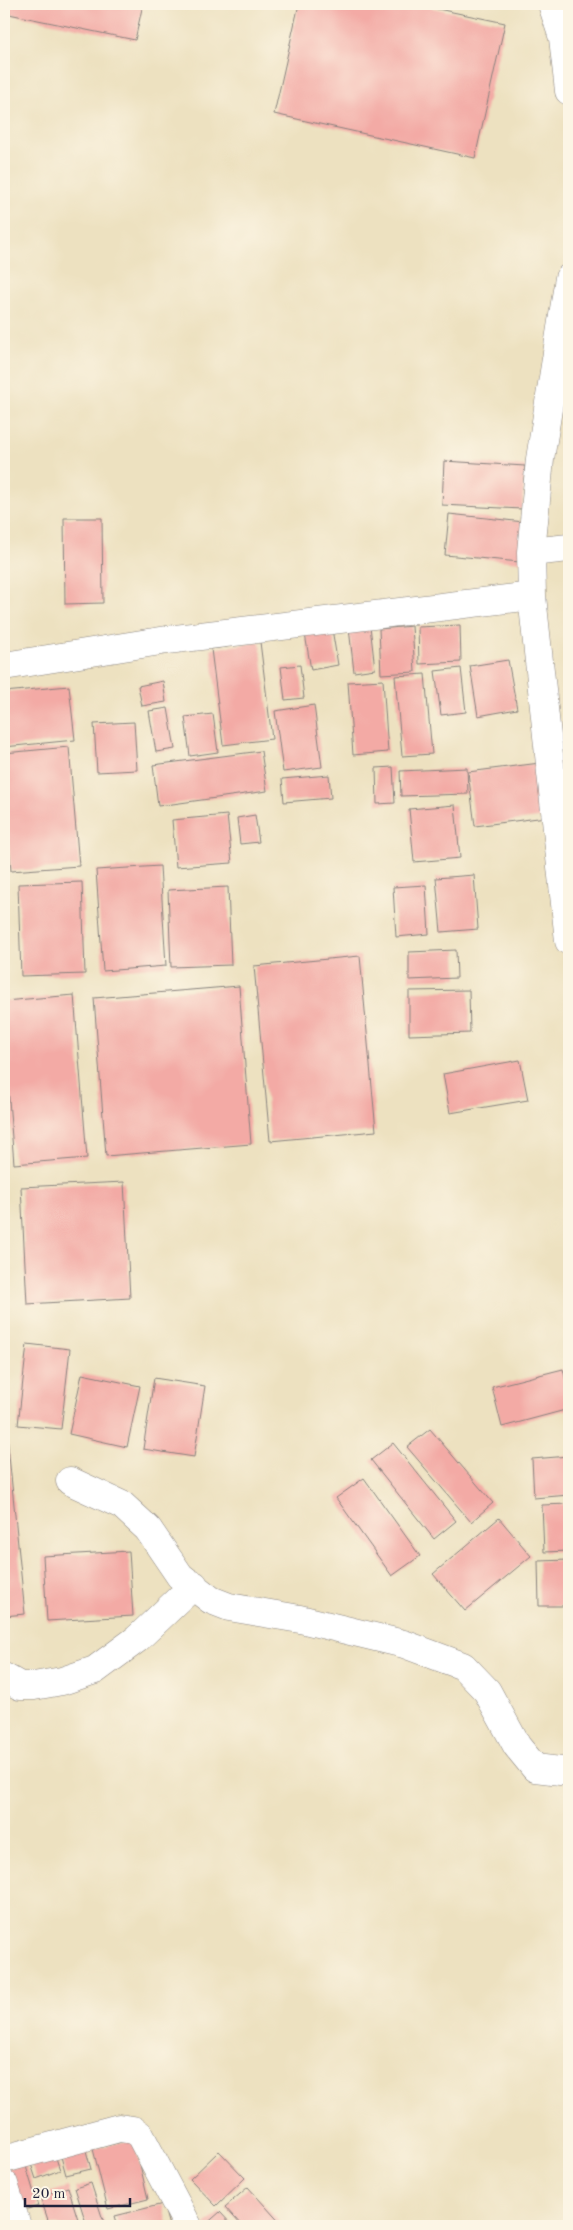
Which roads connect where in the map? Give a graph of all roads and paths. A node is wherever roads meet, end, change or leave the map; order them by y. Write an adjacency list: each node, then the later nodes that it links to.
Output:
1 (552, 4): 2 (street)
2 (569, 91)
3 (569, 278): 4 (street)
4 (566, 321): 6 (street)
5 (569, 548): 6 (street)
6 (531, 552): 7 (street)
7 (532, 596): 8 (street); 9 (street)
8 (4, 666)
9 (569, 942)
10 (70, 1481): 11 (street)
11 (194, 1585): 12 (street); 13 (street)
12 (4, 1677)
13 (569, 1772)
14 (4, 2159): 17 (street)
15 (4, 2184): 16 (street)
16 (17, 2226)
17 (188, 2226)

